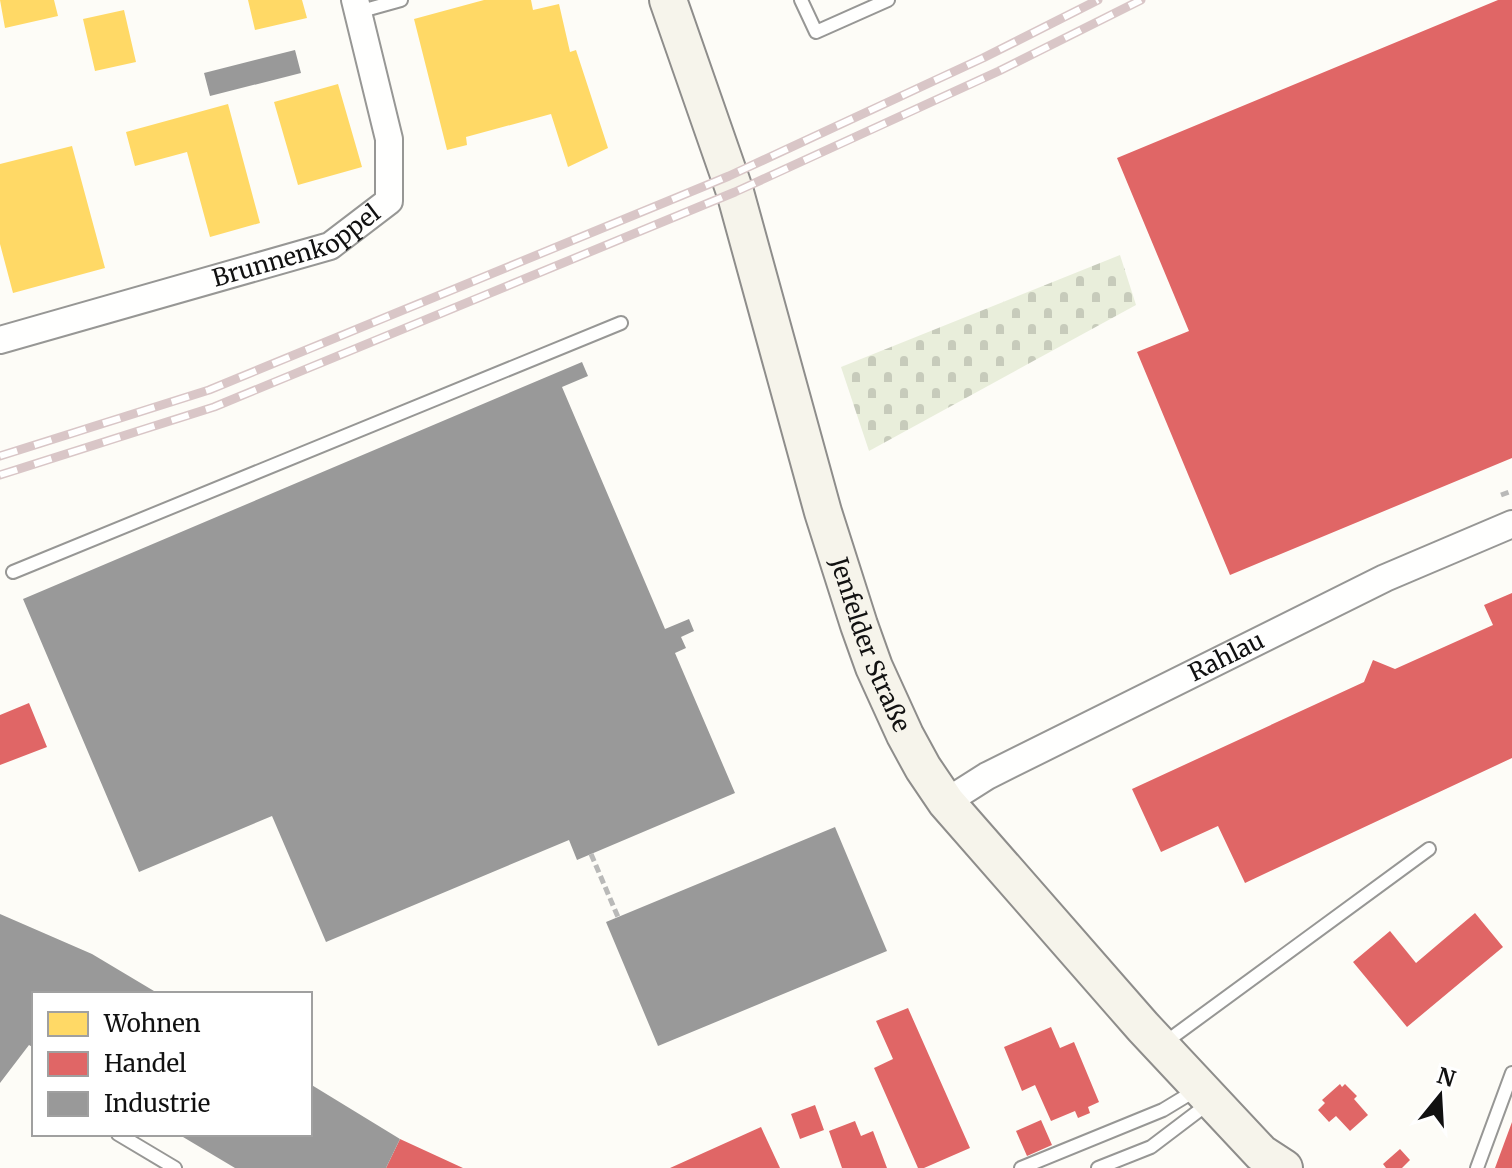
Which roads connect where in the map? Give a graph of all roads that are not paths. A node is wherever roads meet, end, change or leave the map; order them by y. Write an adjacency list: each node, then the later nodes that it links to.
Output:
1 (401, 0): 5 (lane)
2 (668, 0): 10 (street, Jenfelder Straße)
3 (801, 0): 4 (lane)
4 (888, 0)
5 (357, 6): 7 (street, Brunnenkoppel)
6 (621, 323): 9 (lane)
7 (0, 340)
8 (1512, 524): 10 (street, Rahlau)
9 (13, 572)
10 (946, 802): 12 (street, Jenfelder Straße)
11 (1429, 849): 12 (lane)
12 (1160, 1046): 14 (street, Jenfelder Straße)
13 (1512, 1073): 20 (lane)
14 (1206, 1094): 17 (lane); 18 (lane); 19 (street, Jenfelder Straße)
15 (121, 1136): 16 (lane)
16 (175, 1168)
17 (1021, 1168)
18 (1098, 1168)
19 (1284, 1168)
20 (1477, 1168)

